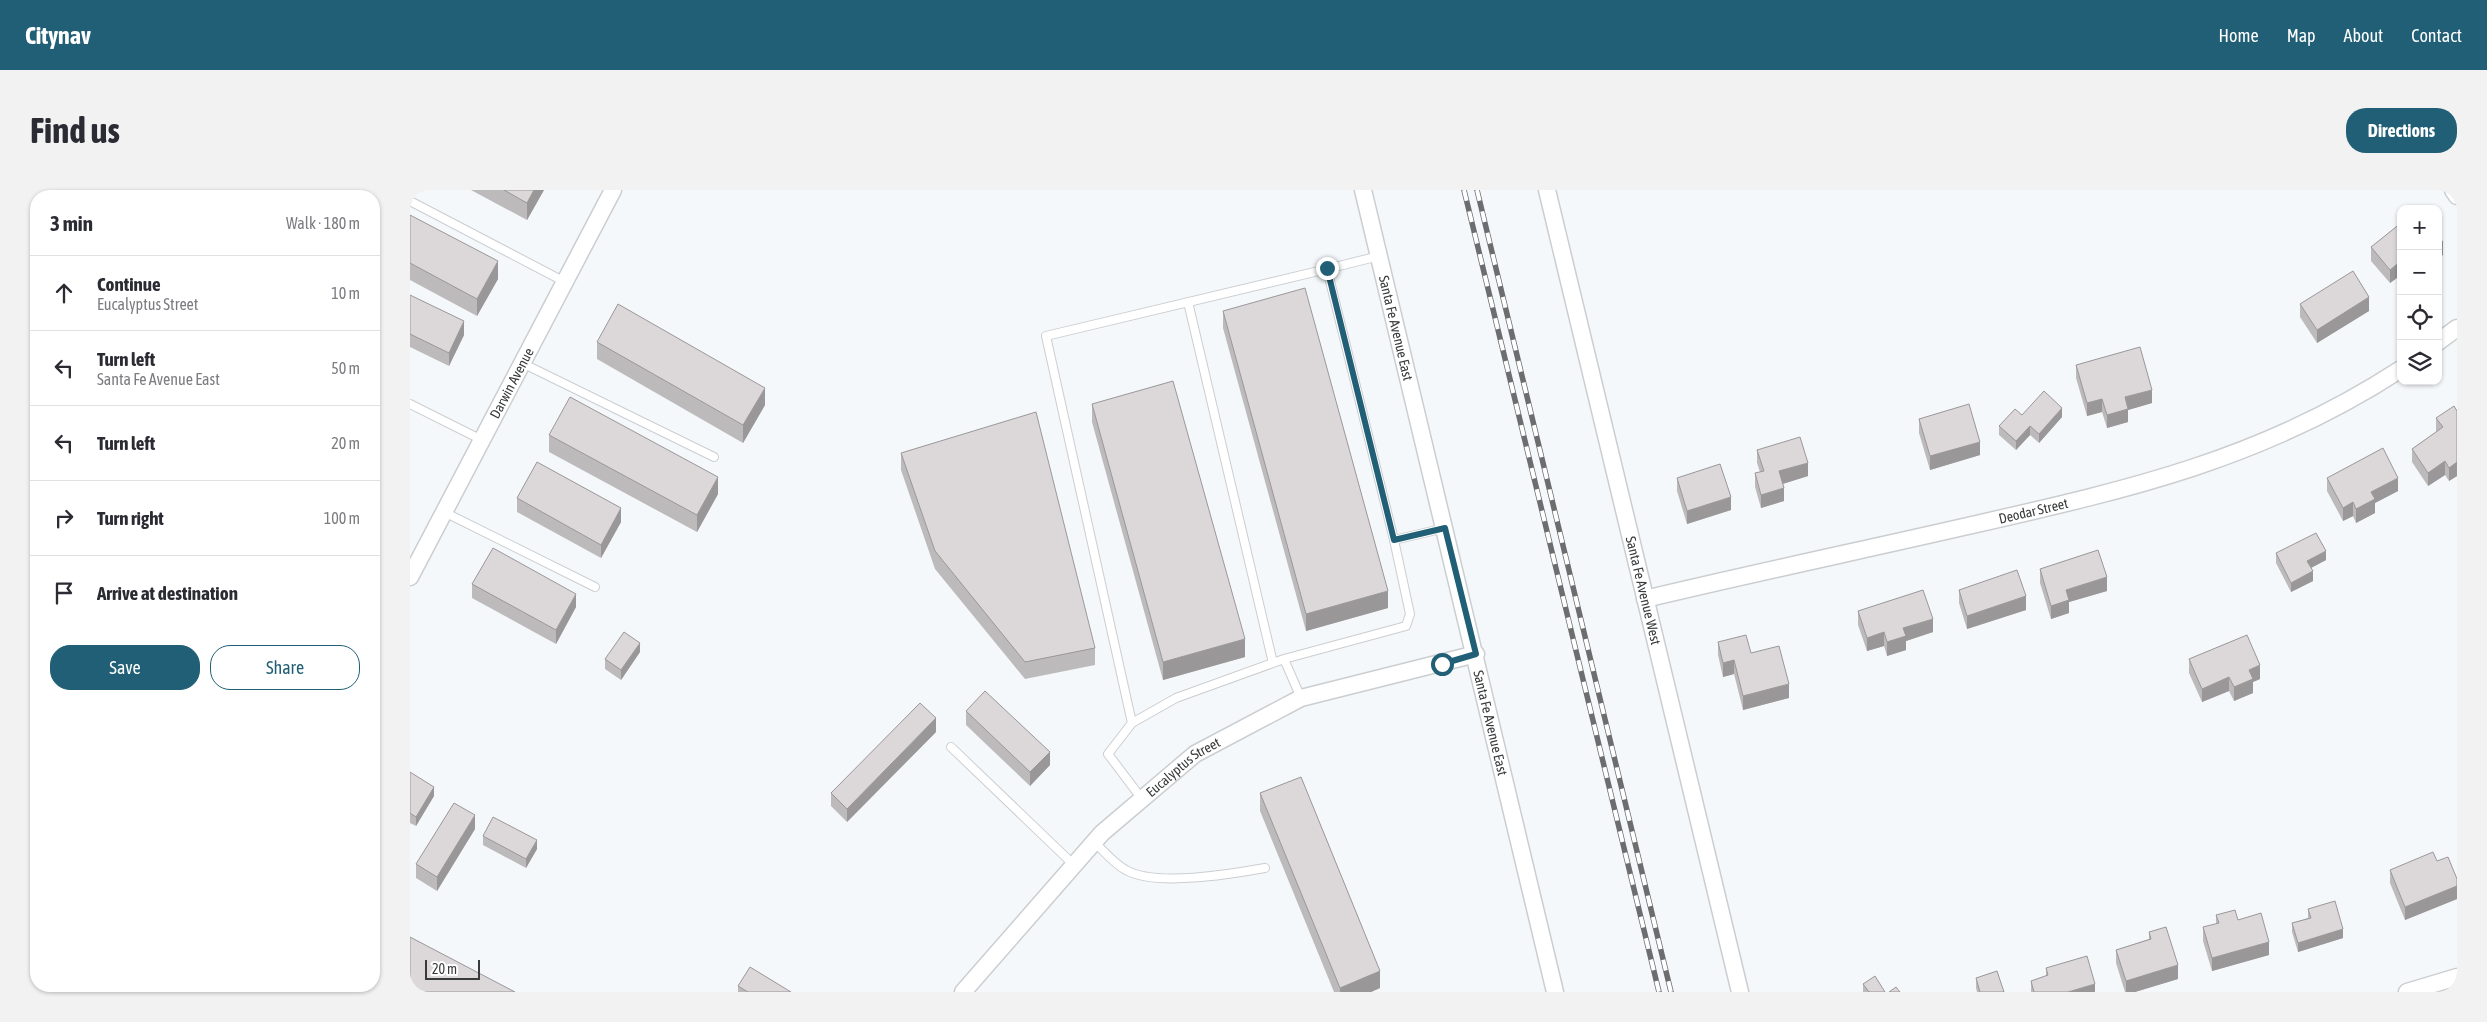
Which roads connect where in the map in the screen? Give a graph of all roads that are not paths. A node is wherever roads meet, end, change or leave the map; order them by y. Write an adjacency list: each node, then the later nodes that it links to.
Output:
1 (613, 190): 9 (street, Darwin Avenue)
2 (1363, 190): 7 (street, Santa Fe Avenue East)
3 (1547, 190): 23 (street, Santa Fe Avenue West)
4 (2453, 190): 5 (street)
5 (2457, 196)
6 (410, 201): 9 (lane)
7 (1379, 256): 8 (lane); 19 (street, Santa Fe Avenue East)
8 (1327, 268): 10 (lane); 20 (lane)
9 (564, 282): 13 (street, Darwin Avenue)
10 (1188, 302): 26 (lane); 28 (lane)
11 (2457, 328): 12 (street)
12 (2441, 340)
13 (522, 363): 16 (street, Darwin Avenue); 17 (lane)
14 (2397, 371): 23 (street, Deodar Street)
15 (410, 404): 16 (lane)
16 (482, 440): 18 (street, Darwin Avenue)
17 (714, 457)
18 (444, 512): 21 (street, Darwin Avenue); 22 (lane)
19 (1445, 528): 20 (lane); 24 (street, Santa Fe Avenue East)
20 (1394, 540): 25 (lane)
21 (411, 574)
22 (595, 587)
23 (1645, 599): 37 (street, Santa Fe Avenue West)
24 (1476, 654): 27 (street, Eucalyptus Street); 36 (street, Santa Fe Avenue East)
25 (1284, 659): 26 (lane); 27 (lane)
26 (1273, 663): 28 (lane)
27 (1301, 698): 30 (street, Eucalyptus Street)
28 (1132, 723): 30 (lane)
29 (951, 747): 32 (lane)
30 (1142, 799): 31 (street, Eucalyptus Street)
31 (1094, 842): 32 (street, Eucalyptus Street); 33 (lane)
32 (1074, 865): 35 (street, Eucalyptus Street)
33 (1264, 868)
34 (2457, 977): 38 (street)
35 (963, 992)
36 (1555, 992)
37 (1740, 992)
38 (2407, 992)

